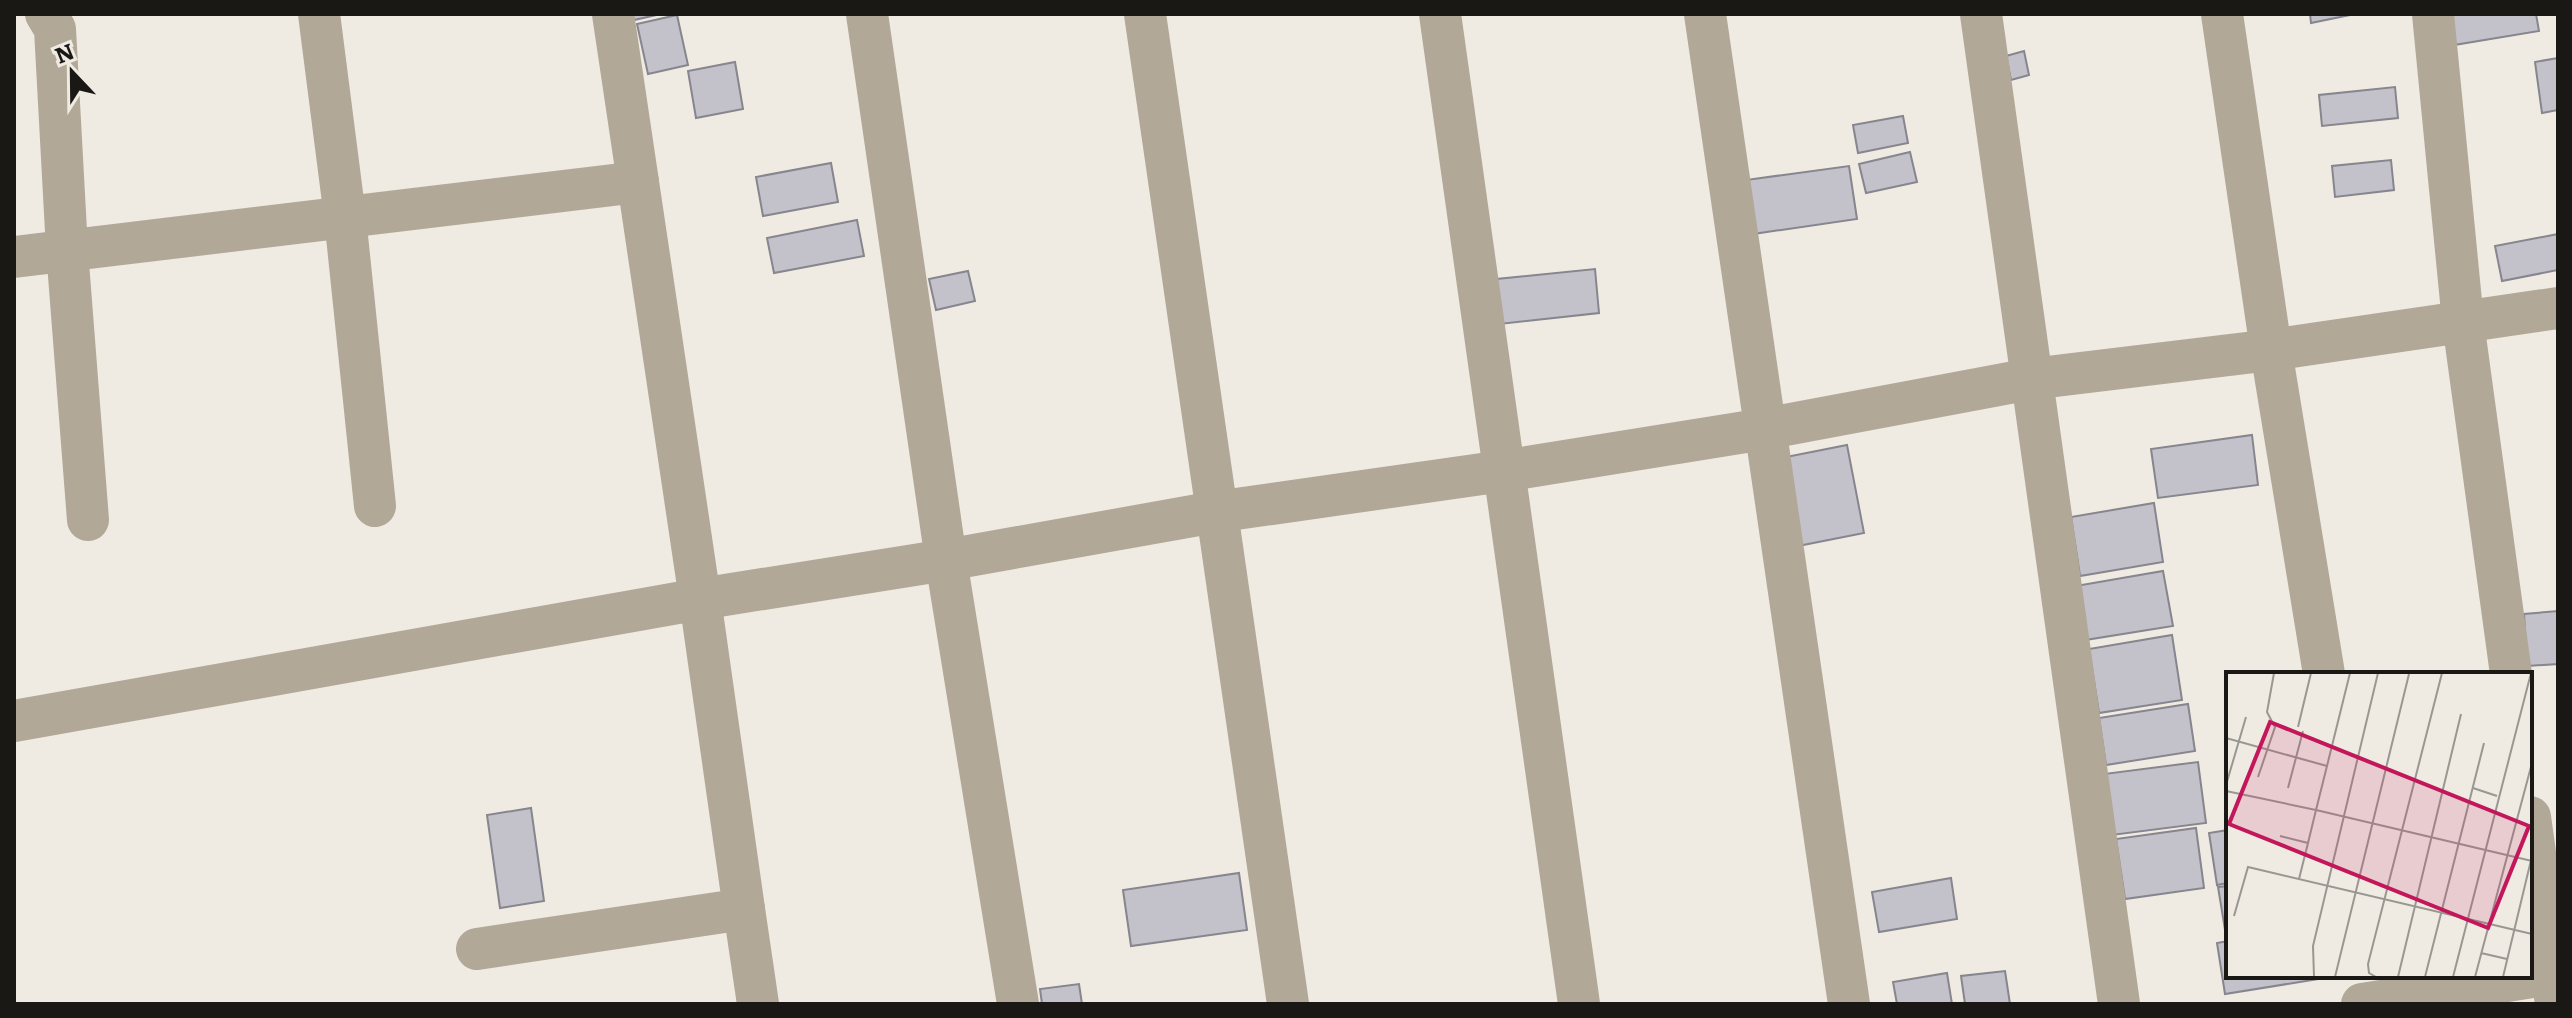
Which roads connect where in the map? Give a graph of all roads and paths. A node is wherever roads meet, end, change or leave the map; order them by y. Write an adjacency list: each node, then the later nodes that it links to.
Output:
1 (46, 14): 13 (street)
2 (319, 14): 12 (street)
3 (613, 14): 11 (street)
4 (867, 14): 24 (street)
5 (1145, 14): 22 (street)
6 (1440, 14): 20 (street)
7 (1705, 14): 19 (street)
8 (1981, 14): 18 (street)
9 (2222, 14): 17 (street)
10 (2433, 14): 16 (street)
11 (638, 182): 12 (street); 25 (street)
12 (345, 217): 13 (street); 21 (street)
13 (67, 250): 14 (street); 23 (street)
14 (14, 257)
15 (2558, 308): 16 (street)
16 (2463, 322): 17 (street); 27 (street)
17 (2271, 350): 18 (street); 26 (street)
18 (2031, 379): 19 (street); 39 (street)
19 (1764, 429): 20 (street); 38 (street)
20 (1503, 471): 22 (street); 37 (street)
21 (375, 506)
22 (1215, 512): 24 (street); 36 (street)
23 (88, 520)
24 (946, 560): 25 (street); 35 (street)
25 (700, 599): 28 (street); 30 (street)
26 (2324, 672)
27 (2511, 672)
28 (14, 721)
29 (2532, 830): 32 (street)
30 (744, 909): 31 (street); 34 (street)
31 (477, 949)
32 (2555, 983): 33 (street)
33 (2372, 996)
34 (758, 1004)
35 (1018, 1004)
36 (1288, 1004)
37 (1579, 1004)
38 (1849, 1004)
39 (2119, 1004)

